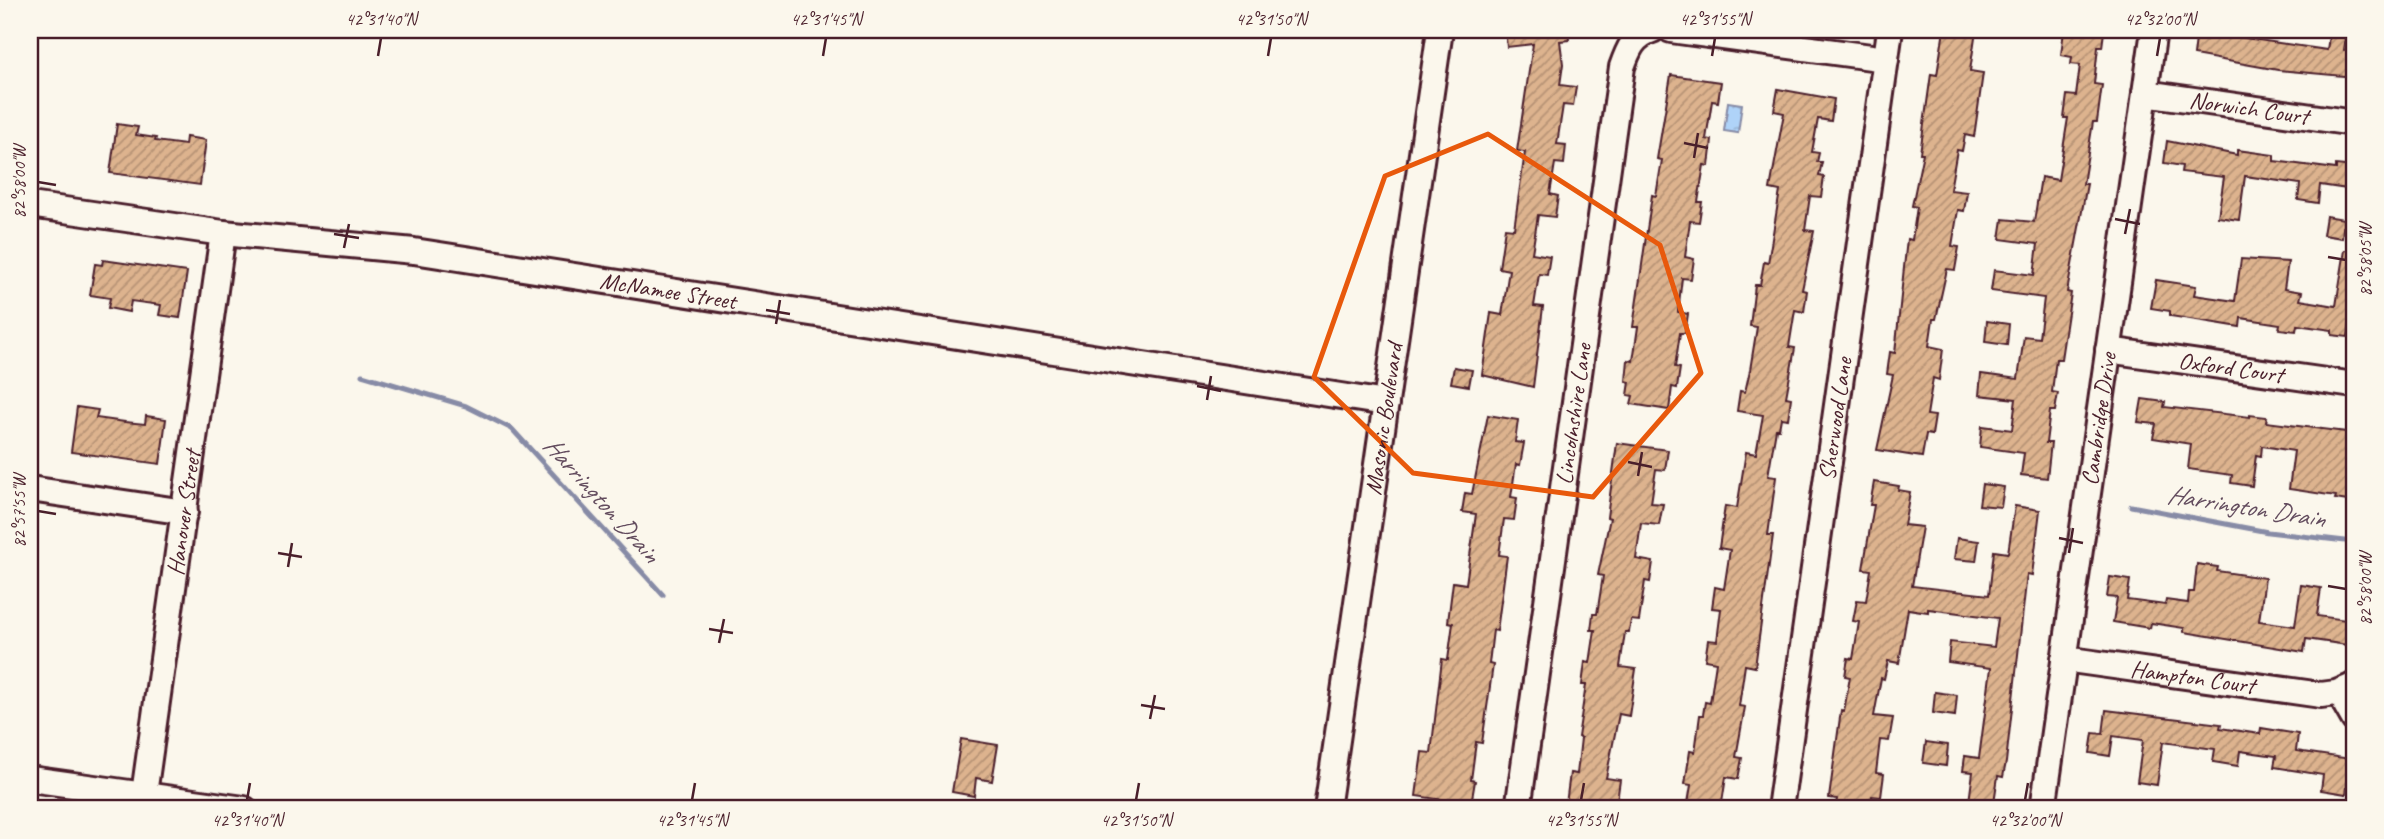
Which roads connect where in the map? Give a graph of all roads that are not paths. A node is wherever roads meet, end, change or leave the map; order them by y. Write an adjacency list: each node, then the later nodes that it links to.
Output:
1 (1440, 30): 13 (street, Masonic Boulevard)
2 (1651, 30): 24 (street, Lincolnshire Lane)
3 (1671, 30): 6 (street)
4 (1890, 30): 6 (street, Sherwood Lane)
5 (2154, 30): 7 (street, Cambridge Drive)
6 (1886, 60): 25 (street, Sherwood Lane)
7 (2145, 93): 8 (street, Norwich Court); 11 (street, Cambridge Drive)
8 (2354, 123)
9 (30, 205): 10 (street, McNamee Street)
10 (223, 233): 13 (street, McNamee Street); 15 (street, Hanover Street)
11 (2108, 350): 12 (street, Oxford Court); 16 (street, Cambridge Drive)
12 (2354, 385)
13 (1386, 402): 23 (street, Masonic Boulevard)
14 (30, 489): 15 (street)
15 (185, 512): 21 (street, Hanover Street)
16 (2064, 659): 18 (street, Hampton Court); 26 (street, Cambridge Drive)
17 (2353, 685): 18 (street, Hampton Court); 19 (street, Hampton Court)
18 (2321, 695): 19 (street, Hampton Court)
19 (2351, 715)
20 (30, 779): 21 (street)
21 (144, 794): 22 (street)
22 (244, 809)
23 (1327, 809)
24 (1518, 809)
25 (1780, 809)
26 (2043, 809)

